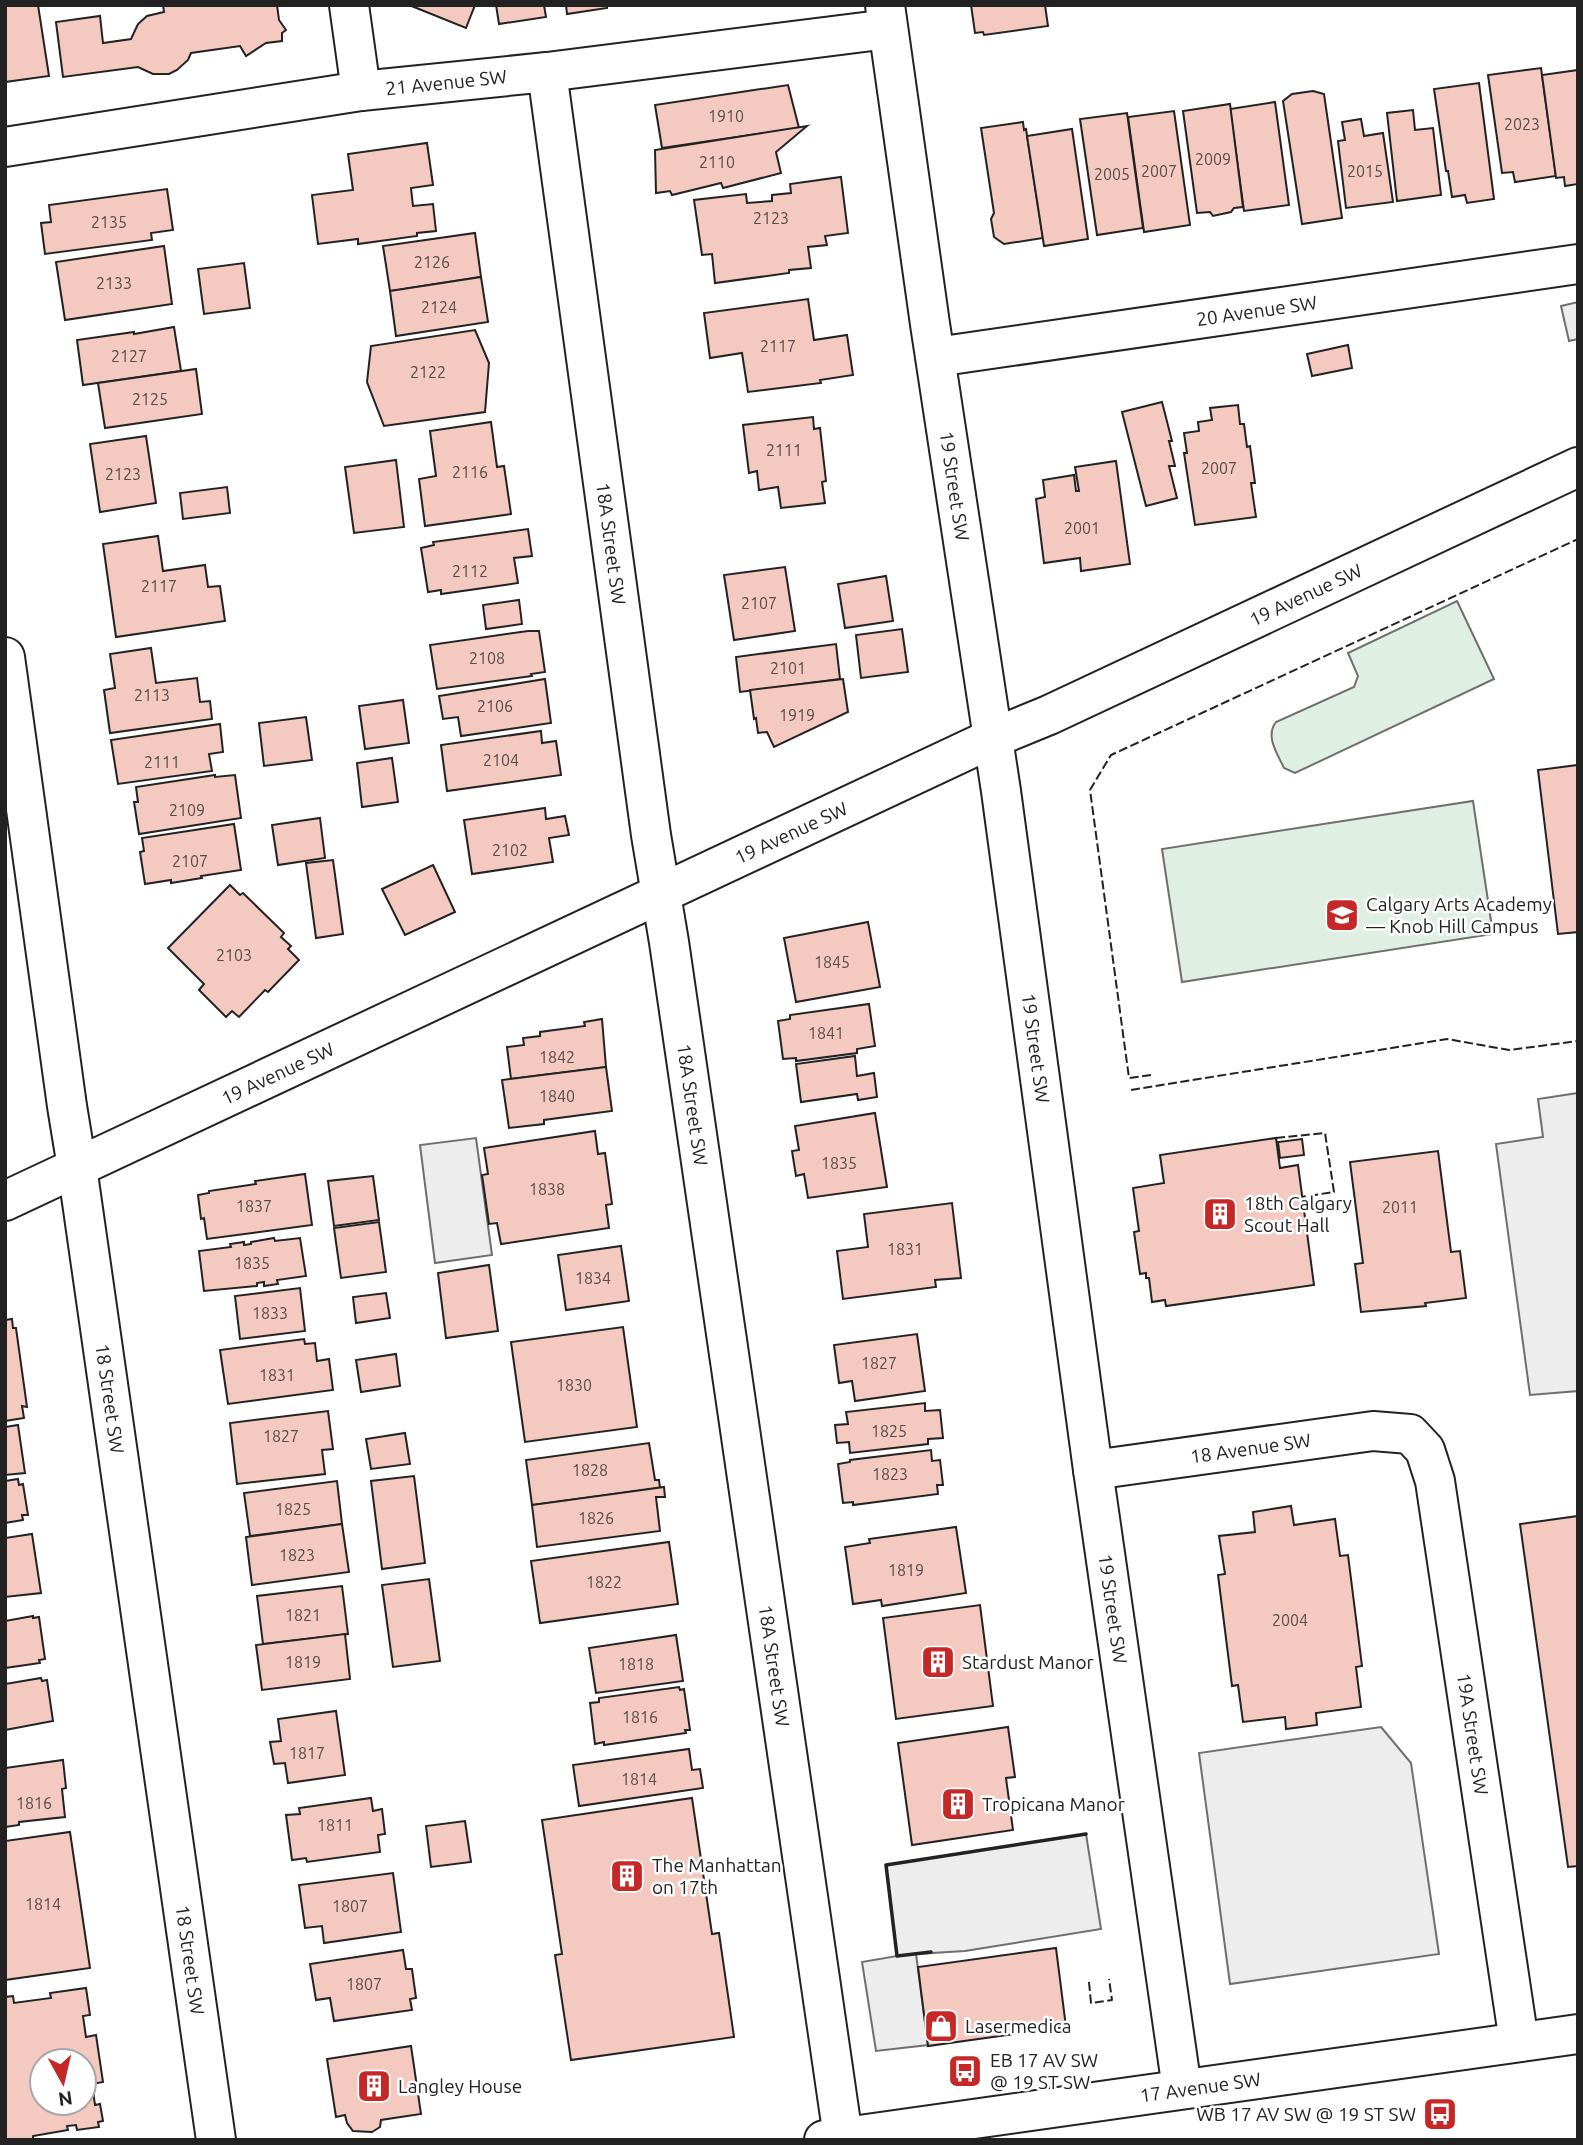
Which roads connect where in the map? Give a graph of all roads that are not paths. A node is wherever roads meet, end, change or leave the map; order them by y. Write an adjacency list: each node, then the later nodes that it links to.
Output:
1 (349, 5): 4 (street)
2 (886, 17): 3 (street, 21 Avenue SW); 7 (street, 19 Street SW)
3 (547, 72): 4 (street, 21 Avenue SW); 11 (street, 18A Street SW)
4 (361, 91): 5 (street, 21 Avenue SW)
5 (5, 147)
6 (1578, 264): 7 (street, 20 Avenue SW)
7 (936, 358): 10 (street, 19 Street SW)
8 (1578, 467): 10 (street, 19 Avenue SW)
9 (5, 657): 12 (street, 18 Street SW)
10 (993, 738): 11 (street, 19 Avenue SW); 15 (street, 19 Street SW)
11 (661, 895): 12 (street, 19 Avenue SW); 19 (street, 18A Street SW)
12 (77, 1167): 13 (street, 19 Avenue SW); 20 (street, 18 Street SW)
13 (5, 1201)
14 (1410, 1434): 15 (street, 18 Avenue SW); 17 (street, 19A Street SW)
15 (1093, 1470): 18 (street, 19 Street SW)
16 (1578, 2034): 17 (street, 17 Avenue SW)
17 (1519, 2042): 18 (street, 17 Avenue SW)
18 (1182, 2089): 19 (street, 17 Avenue SW)
19 (833, 2138)
20 (216, 2140)

